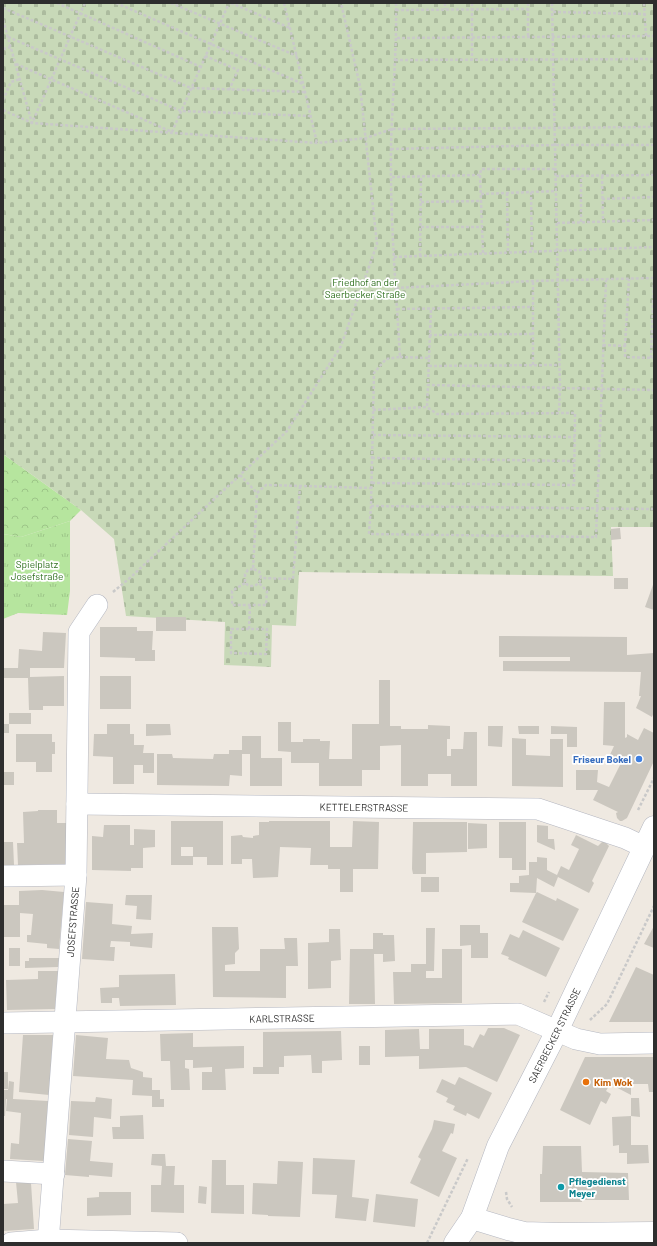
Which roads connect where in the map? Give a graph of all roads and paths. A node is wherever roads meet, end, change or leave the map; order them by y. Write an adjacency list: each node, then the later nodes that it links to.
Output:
1 (57, 3): 20 (path)
2 (85, 3): 20 (path)
3 (116, 3): 33 (path)
4 (171, 3): 23 (path)
5 (230, 3): 23 (path); 24 (path)
6 (284, 3): 24 (path)
7 (341, 3): 60 (path)
8 (396, 3): 18 (path)
9 (445, 3): 15 (path)
10 (472, 3): 16 (path)
11 (528, 3): 17 (path)
12 (552, 3): 19 (path)
13 (644, 3): 21 (path)
14 (3, 8): 26 (path)
15 (445, 9): 16 (path); 18 (path)
16 (472, 9): 17 (path); 31 (path)
17 (528, 9): 27 (path)
18 (396, 10): 32 (path)
19 (552, 12): 21 (path); 28 (path)
20 (80, 13): 26 (path); 44 (path)
21 (645, 14): 29 (path)
22 (3, 20): 25 (path)
23 (219, 24): 33 (path); 37 (path)
24 (290, 28): 37 (path)
25 (8, 36): 34 (path); 38 (path)
26 (70, 36): 38 (path); 48 (path)
27 (528, 36): 28 (path); 31 (path)
28 (553, 36): 29 (path); 42 (path)
29 (646, 36): 30 (path)
30 (654, 36)
31 (472, 37): 32 (path); 41 (path)
32 (397, 38): 40 (path)
33 (211, 44): 36 (path); 47 (path)
34 (11, 47): 35 (path); 43 (path)
35 (3, 49)
36 (205, 56): 44 (path); 49 (path)
37 (297, 56): 47 (path)
38 (61, 58): 46 (path); 53 (path)
39 (654, 59): 42 (path)
40 (395, 60): 41 (path); 58 (path)
41 (472, 60): 42 (path)
42 (554, 60): 57 (path)
43 (16, 64): 45 (path); 46 (path)
44 (201, 66): 48 (path)
45 (20, 78): 51 (path); 55 (path)
46 (51, 80): 55 (path); 59 (path)
47 (303, 84): 50 (path)
48 (191, 88): 49 (path); 53 (path)
49 (229, 90): 50 (path)
50 (305, 92): 54 (path)
51 (3, 100)
52 (3, 110): 55 (path)
53 (182, 111): 54 (path); 59 (path)
54 (311, 116): 61 (path)
55 (32, 123): 59 (path)
56 (654, 127): 57 (path)
57 (555, 128): 58 (path); 63 (path)
58 (392, 129): 60 (path); 64 (path)
59 (172, 132): 61 (path)
60 (366, 138): 61 (path); 124 (path)
61 (317, 143)
62 (654, 144): 63 (path)
63 (555, 145): 64 (path); 65 (path)
64 (391, 149): 72 (path)
65 (556, 169): 66 (path); 69 (path)
66 (480, 175): 68 (path); 76 (path)
67 (654, 175): 71 (path)
68 (421, 176): 72 (path); 80 (path)
69 (556, 176): 70 (path); 73 (path)
70 (581, 176): 71 (path); 83 (path)
71 (602, 176): 78 (path)
72 (392, 177): 93 (path)
73 (556, 191): 74 (path); 84 (path)
74 (531, 192): 75 (path); 89 (path)
75 (507, 193): 76 (path); 90 (path)
76 (481, 194): 79 (path)
77 (654, 197): 78 (path)
78 (602, 199): 82 (path)
79 (481, 201): 80 (path); 86 (path)
80 (421, 202): 85 (path)
81 (654, 220): 82 (path)
82 (603, 221): 83 (path)
83 (581, 222): 84 (path)
84 (557, 223): 88 (path)
85 (421, 227): 86 (path); 92 (path)
86 (482, 227): 91 (path)
87 (654, 247): 88 (path)
88 (557, 250): 89 (path); 96 (path)
89 (532, 251): 90 (path)
90 (508, 252): 91 (path)
91 (483, 253): 92 (path)
92 (420, 256): 93 (path)
93 (394, 257): 99 (path)
94 (654, 278): 95 (path); 109 (path)
95 (629, 279): 97 (path); 106 (path)
96 (558, 280): 97 (path); 98 (path); 111 (path)
97 (606, 280): 105 (path)
98 (533, 281): 99 (path); 100 (path)
99 (396, 288): 101 (path)
100 (533, 307): 102 (path); 103 (path)
101 (397, 309): 102 (path); 107 (path)
102 (431, 309): 104 (path)
103 (533, 334): 104 (path); 110 (path)
104 (430, 335): 108 (path)
105 (603, 345): 106 (path); 115 (path)
106 (625, 346): 109 (path)
107 (400, 357): 108 (path); 118 (path)
108 (429, 358): 112 (path)
109 (652, 358)
110 (533, 365): 111 (path); 112 (path)
111 (560, 365): 114 (path)
112 (428, 366): 113 (path)
113 (428, 386): 114 (path); 117 (path)
114 (560, 388): 115 (path); 119 (path)
115 (602, 389): 116 (path); 130 (path)
116 (654, 390)
117 (427, 407): 118 (path); 119 (path)
118 (373, 410): 120 (path)
119 (560, 413): 121 (path)
120 (373, 436): 121 (path); 122 (path)
121 (575, 437): 123 (path)
122 (372, 458): 123 (path); 125 (path)
123 (574, 461): 125 (path)
124 (240, 475): 128 (path); 136 (path)
125 (372, 482): 127 (path)
126 (300, 486): 127 (path); 128 (path); 133 (path)
127 (372, 488): 129 (path)
128 (257, 493): 132 (path)
129 (371, 506): 130 (path); 130 (path)
130 (597, 508): 131 (path)
131 (654, 509)
132 (253, 569): 133 (path); 134 (path)
133 (261, 578): 135 (path)
134 (245, 583): 135 (path); 137 (path)
135 (260, 584): 137 (path)
136 (97, 605): 139 (street, JOSEFSTRASSE)
137 (250, 605): 138 (path)
138 (249, 629): 138 (path)
139 (76, 804): 141 (street, KETTELERSTRASSE); 142 (street, JOSEFSTRASSE)
140 (654, 827): 141 (street, SAERBECKER STRASSE)
141 (644, 847): 146 (street, SAERBECKER STRASSE)
142 (76, 875): 143 (street); 144 (street, JOSEFSTRASSE)
143 (3, 876)
144 (66, 1022): 145 (street, KARLSTRASSE); 146 (street, KARLSTRASSE); 149 (street, JOSEFSTRASSE)
145 (3, 1023)
146 (557, 1031): 147 (street, KARLSTRASSE); 150 (street, SAERBECKER STRASSE)
147 (654, 1043)
148 (3, 1171): 149 (street)
149 (54, 1174): 152 (street, JOSEFSTRASSE)
150 (472, 1218): 151 (street); 155 (street, SAERBECKER STRASSE)
151 (654, 1233)
152 (48, 1241): 153 (street); 154 (street)
153 (11, 1243)
154 (177, 1243)
155 (455, 1243)

